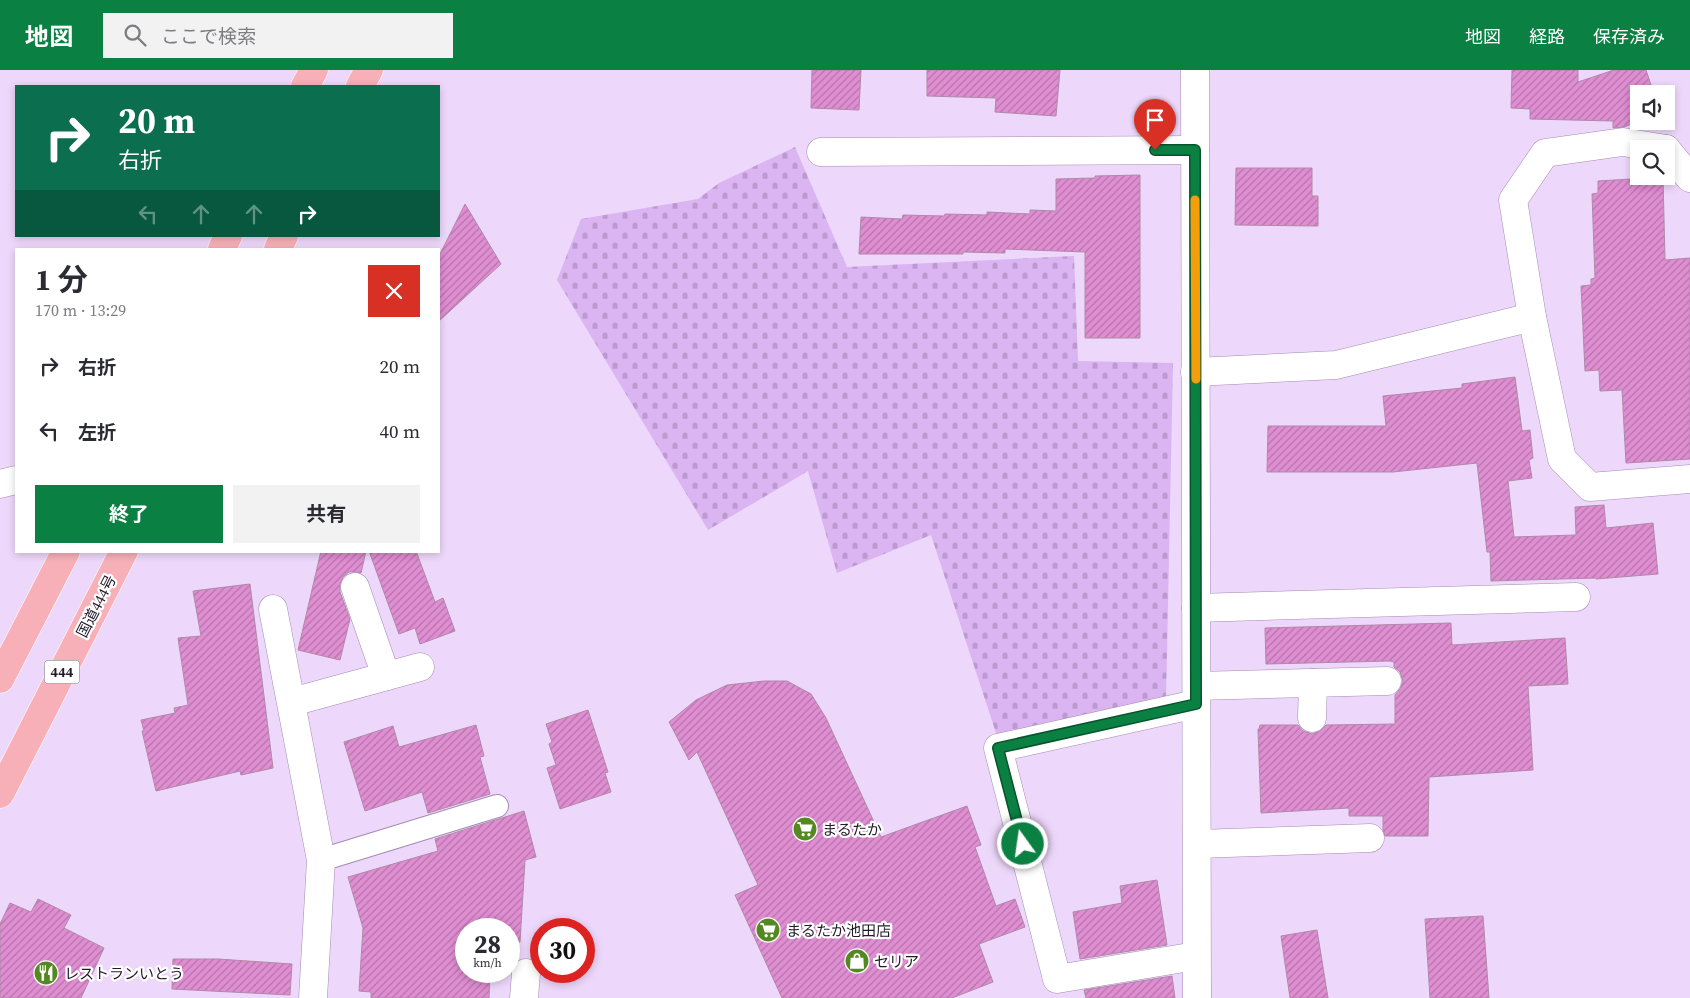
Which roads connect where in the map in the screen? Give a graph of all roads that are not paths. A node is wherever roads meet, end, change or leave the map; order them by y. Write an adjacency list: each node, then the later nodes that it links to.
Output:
1 (314, 70): 4 (highway)
2 (369, 70): 5 (highway)
3 (1194, 70): 7 (street)
4 (306, 85)
5 (361, 85)
6 (1630, 143): 11 (street)
7 (1195, 150): 8 (street); 12 (street)
8 (821, 152)
9 (1675, 160): 10 (street)
10 (1690, 178)
11 (1532, 317): 12 (street); 13 (street)
12 (1196, 372): 21 (street)
13 (1690, 479)
14 (15, 480): 15 (street)
15 (0, 484)
16 (65, 553): 24 (highway)
17 (123, 553): 30 (highway, 国道444号 / 444)
18 (355, 587): 23 (street)
19 (1576, 597): 21 (street)
20 (273, 608): 28 (street)
21 (1196, 608): 27 (street)
22 (420, 667): 23 (street)
23 (386, 676): 28 (street)
24 (0, 679)
25 (1386, 681): 26 (street)
26 (1313, 683): 27 (street); 29 (street)
27 (1196, 695): 33 (street); 35 (street)
28 (292, 702): 34 (street)
29 (1312, 718)
30 (0, 794)
31 (497, 806): 34 (lane)
32 (1370, 838): 33 (street)
33 (1197, 844): 35 (street)
34 (321, 860): 36 (street)
35 (1196, 956): 37 (street)
36 (313, 998)
37 (1197, 998)

